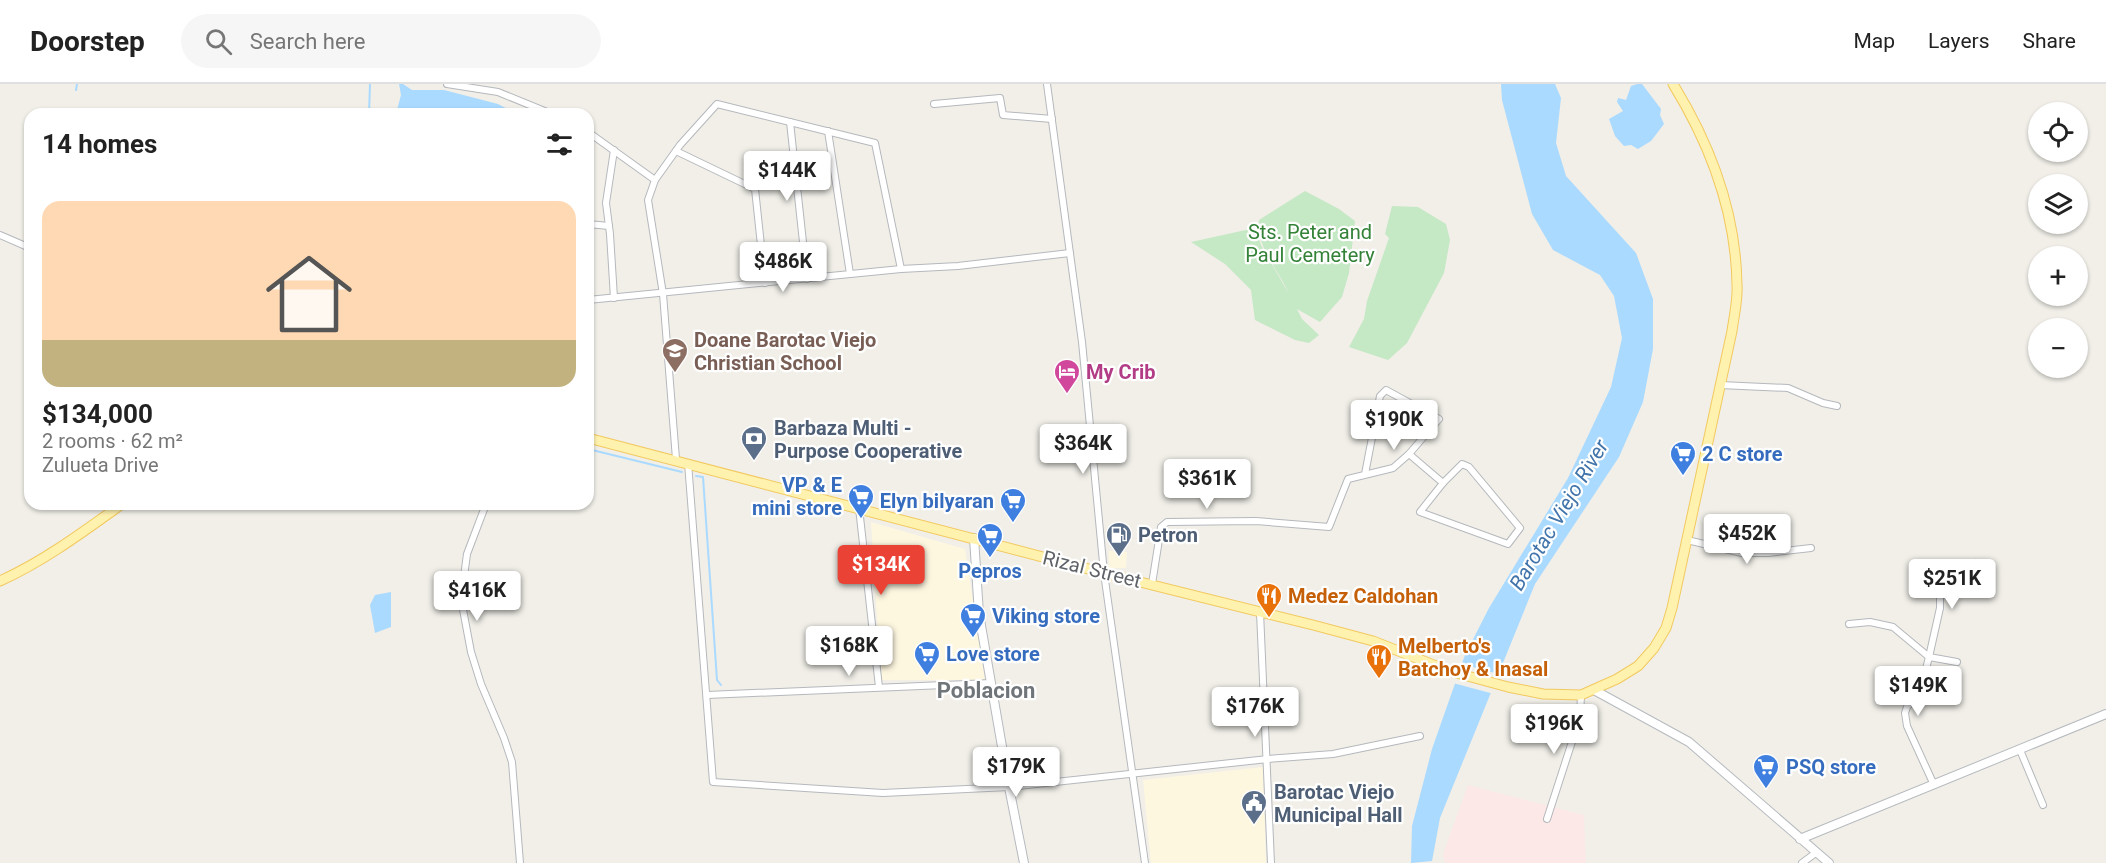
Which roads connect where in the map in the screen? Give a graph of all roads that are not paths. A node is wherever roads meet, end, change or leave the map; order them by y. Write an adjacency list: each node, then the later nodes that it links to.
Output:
1 (447, 84): 5 (street)
2 (1047, 84): 6 (street)
3 (1673, 84): 25 (main road, Rizal Street)
4 (934, 104): 6 (street)
5 (537, 108)
6 (1052, 119): 17 (street)
7 (790, 122): 8 (street); 11 (street); 20 (street)
8 (828, 131): 18 (street); 19 (street)
9 (594, 136): 10 (street)
10 (614, 150): 12 (street); 14 (street)
11 (676, 151): 12 (street); 21 (street)
12 (655, 180): 22 (street)
13 (594, 225): 14 (street)
14 (609, 226): 23 (street)
15 (0, 235): 16 (street)
16 (24, 245)
17 (1070, 253): 18 (street); 40 (street)
18 (901, 269): 19 (street)
19 (850, 274): 20 (street)
20 (807, 279): 21 (street)
21 (765, 283): 22 (street)
22 (663, 294): 23 (street); 29 (street)
23 (614, 298): 24 (street)
24 (594, 300)
25 (1720, 385): 26 (street); 37 (main road, Rizal Street)
26 (1837, 406)
27 (594, 439): 29 (main road, Rizal Street)
28 (1409, 454): 31 (street); 31 (street); 32 (street)
29 (676, 459): 30 (main road, Rizal Street)
30 (688, 463): 33 (main road, Rizal Street); 50 (street)
31 (1365, 474): 42 (street)
32 (1443, 483): 32 (street)
33 (860, 508): 36 (main road, Rizal Street); 48 (street)
34 (114, 510): 41 (main road)
35 (484, 510): 63 (street)
36 (974, 538): 40 (main road, Rizal Street); 47 (street)
37 (1687, 540): 38 (street); 49 (main road, Rizal Street)
38 (1811, 548)
39 (1976, 563): 45 (street)
40 (1104, 573): 42 (main road, Rizal Street); 56 (street)
41 (0, 581)
42 (1152, 584): 43 (main road, Rizal Street)
43 (1260, 612): 51 (main road, Rizal Street); 55 (street)
44 (1849, 624): 45 (street)
45 (1929, 657): 46 (street); 57 (street)
46 (1957, 662)
47 (992, 683): 48 (street); 58 (street)
48 (879, 687): 50 (street)
49 (1594, 690): 51 (main road, Rizal Street); 61 (street)
50 (707, 695): 58 (street)
51 (1581, 695): 60 (street)
52 (2106, 714): 54 (street)
53 (1420, 736): 55 (street)
54 (2020, 750): 57 (street); 59 (street)
55 (1268, 759): 56 (street); 66 (street)
56 (1134, 773): 58 (street); 65 (street)
57 (1934, 785): 61 (street)
58 (1009, 787): 64 (street)
59 (2043, 805)
60 (1547, 819)
61 (1800, 839): 62 (street)
62 (1817, 852): 67 (street); 68 (street)
63 (520, 863)
64 (1024, 863)
65 (1145, 863)
66 (1271, 863)
67 (1802, 863)
68 (1829, 863)

